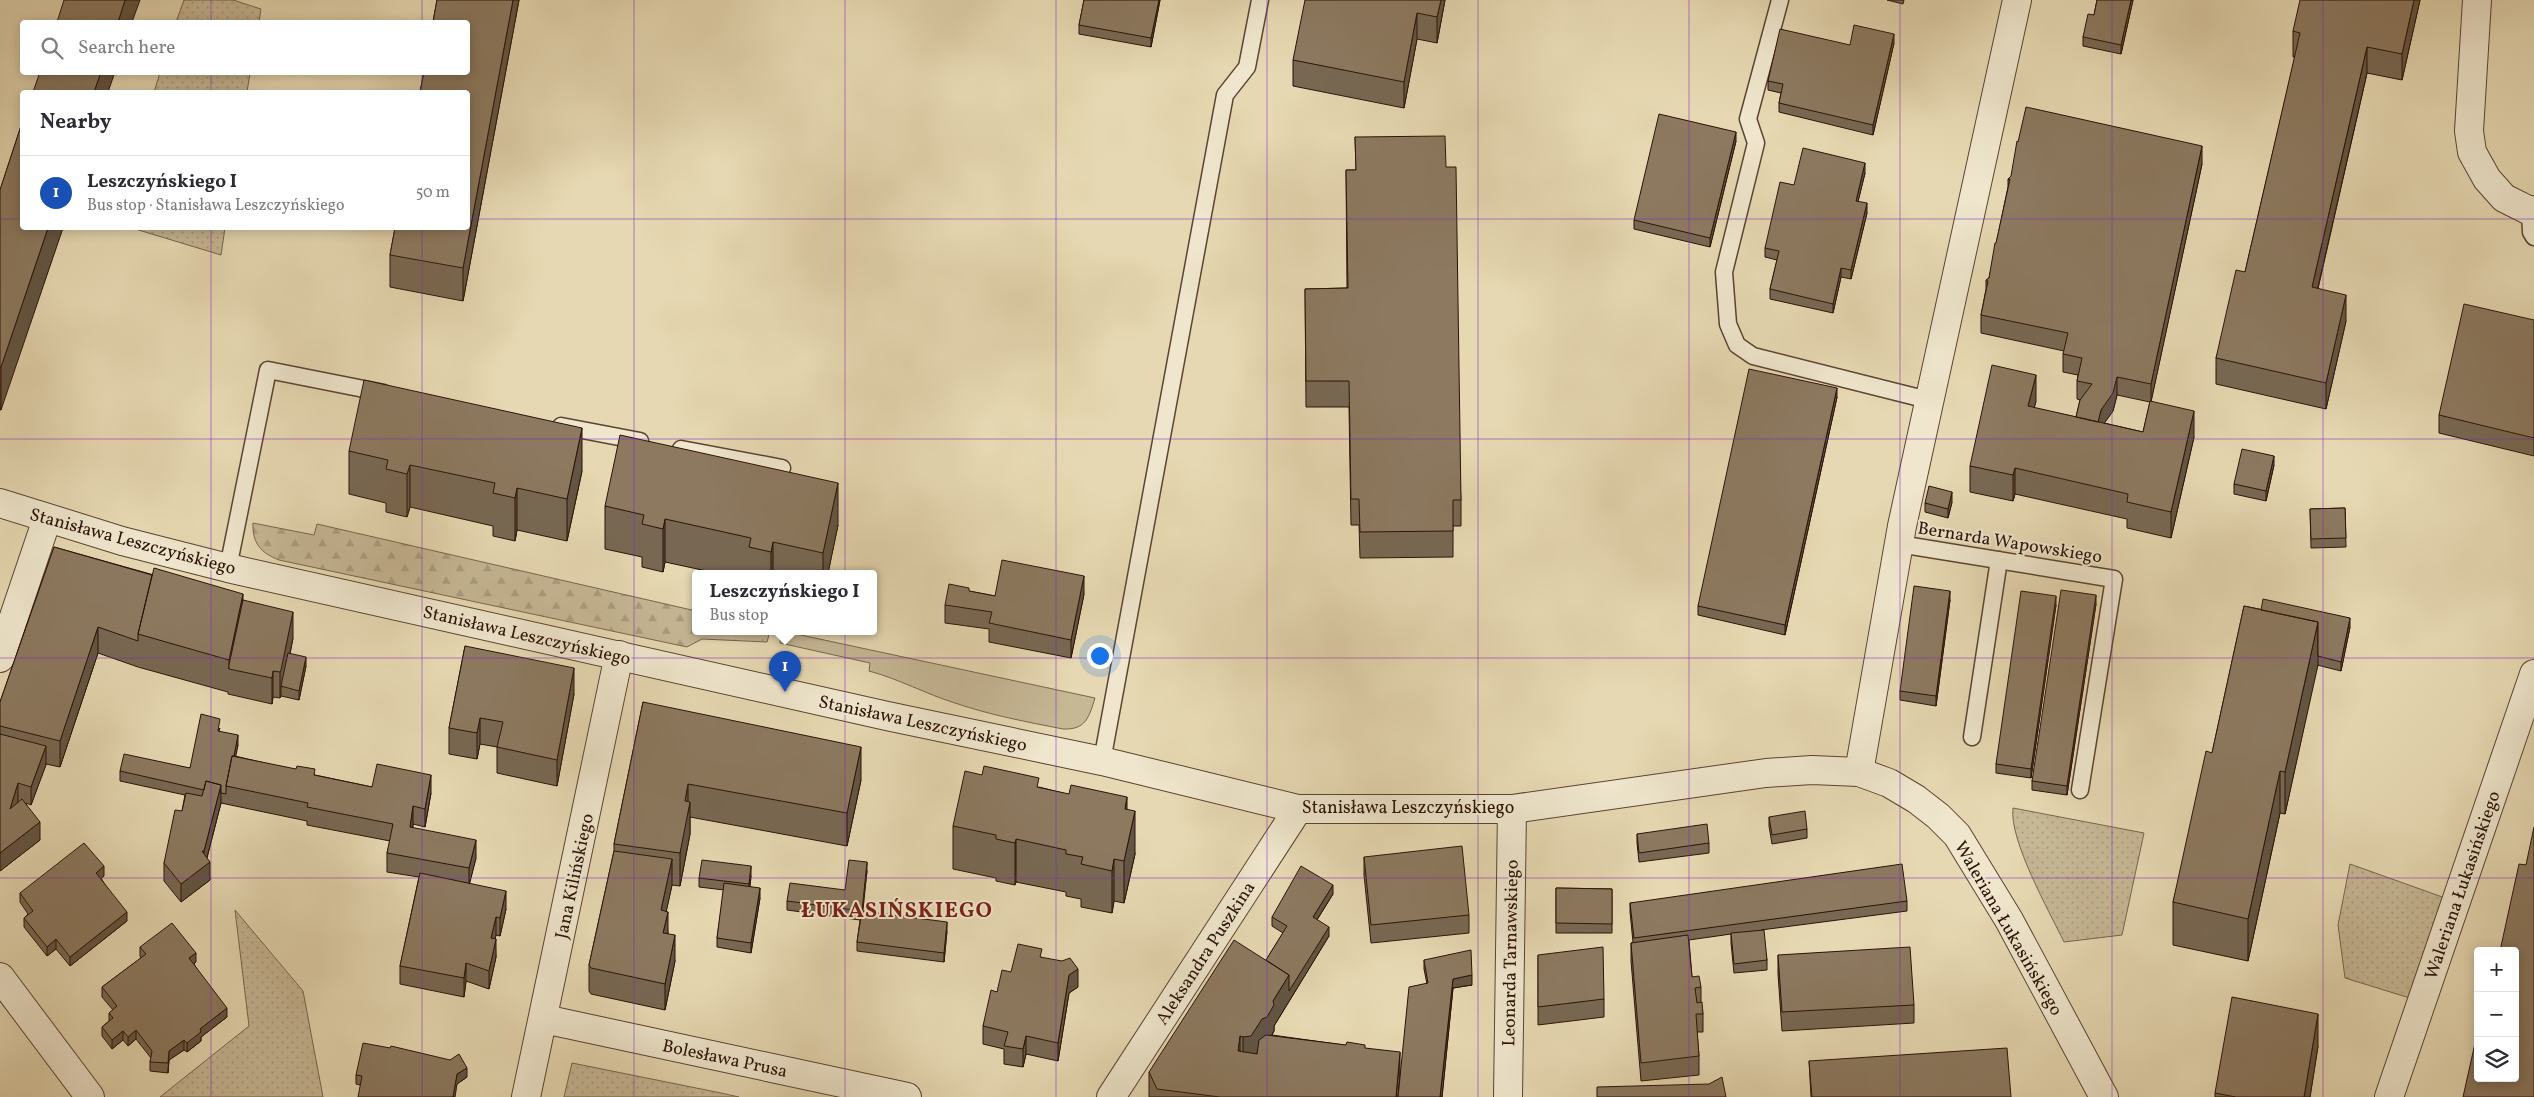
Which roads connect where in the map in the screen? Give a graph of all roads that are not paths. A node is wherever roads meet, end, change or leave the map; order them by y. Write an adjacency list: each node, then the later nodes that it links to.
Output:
1 (1260, 0): 19 (lane)
2 (1780, 0): 7 (lane)
3 (2017, 0): 7 (street)
4 (2477, 0): 5 (street)
5 (2533, 219)
6 (402, 396): 14 (lane)
7 (1928, 400): 12 (street)
8 (546, 424): 9 (lane)
9 (782, 468)
10 (0, 503): 11 (street, Stanisława Leszczyńskiego)
11 (47, 519): 14 (street, Stanisława Leszczyńskiego); 16 (street)
12 (1899, 544): 13 (lane, Bernarda Wapowskiego); 20 (street)
13 (1999, 560): 18 (lane); 21 (lane, Bernarda Wapowskiego)
14 (228, 568): 15 (street, Stanisława Leszczyńskiego)
15 (619, 655): 19 (street, Stanisława Leszczyńskiego); 25 (street, Jana Kilińskiego)
16 (0, 658)
17 (2534, 674): 32 (street, Waleriana Łukasińskiego)
18 (1972, 737)
19 (1102, 761): 23 (street, Stanisława Leszczyńskiego)
20 (1859, 772): 22 (street, Stanisława Leszczyńskiego); 31 (street, Waleriana Łukasińskiego)
21 (2080, 790)
22 (1512, 808): 23 (street, Stanisława Leszczyńskiego); 30 (street, Leonarda Tarnawskiego)
23 (1298, 809): 29 (street, Aleksandra Puszkina)
24 (0, 977): 26 (street)
25 (544, 1019): 27 (street, Jana Kilińskiego); 28 (street, Bolesława Prusa)
26 (90, 1097)
27 (526, 1097)
28 (907, 1097)
29 (1111, 1097)
30 (1508, 1097)
31 (2104, 1097)
32 (2389, 1097)

